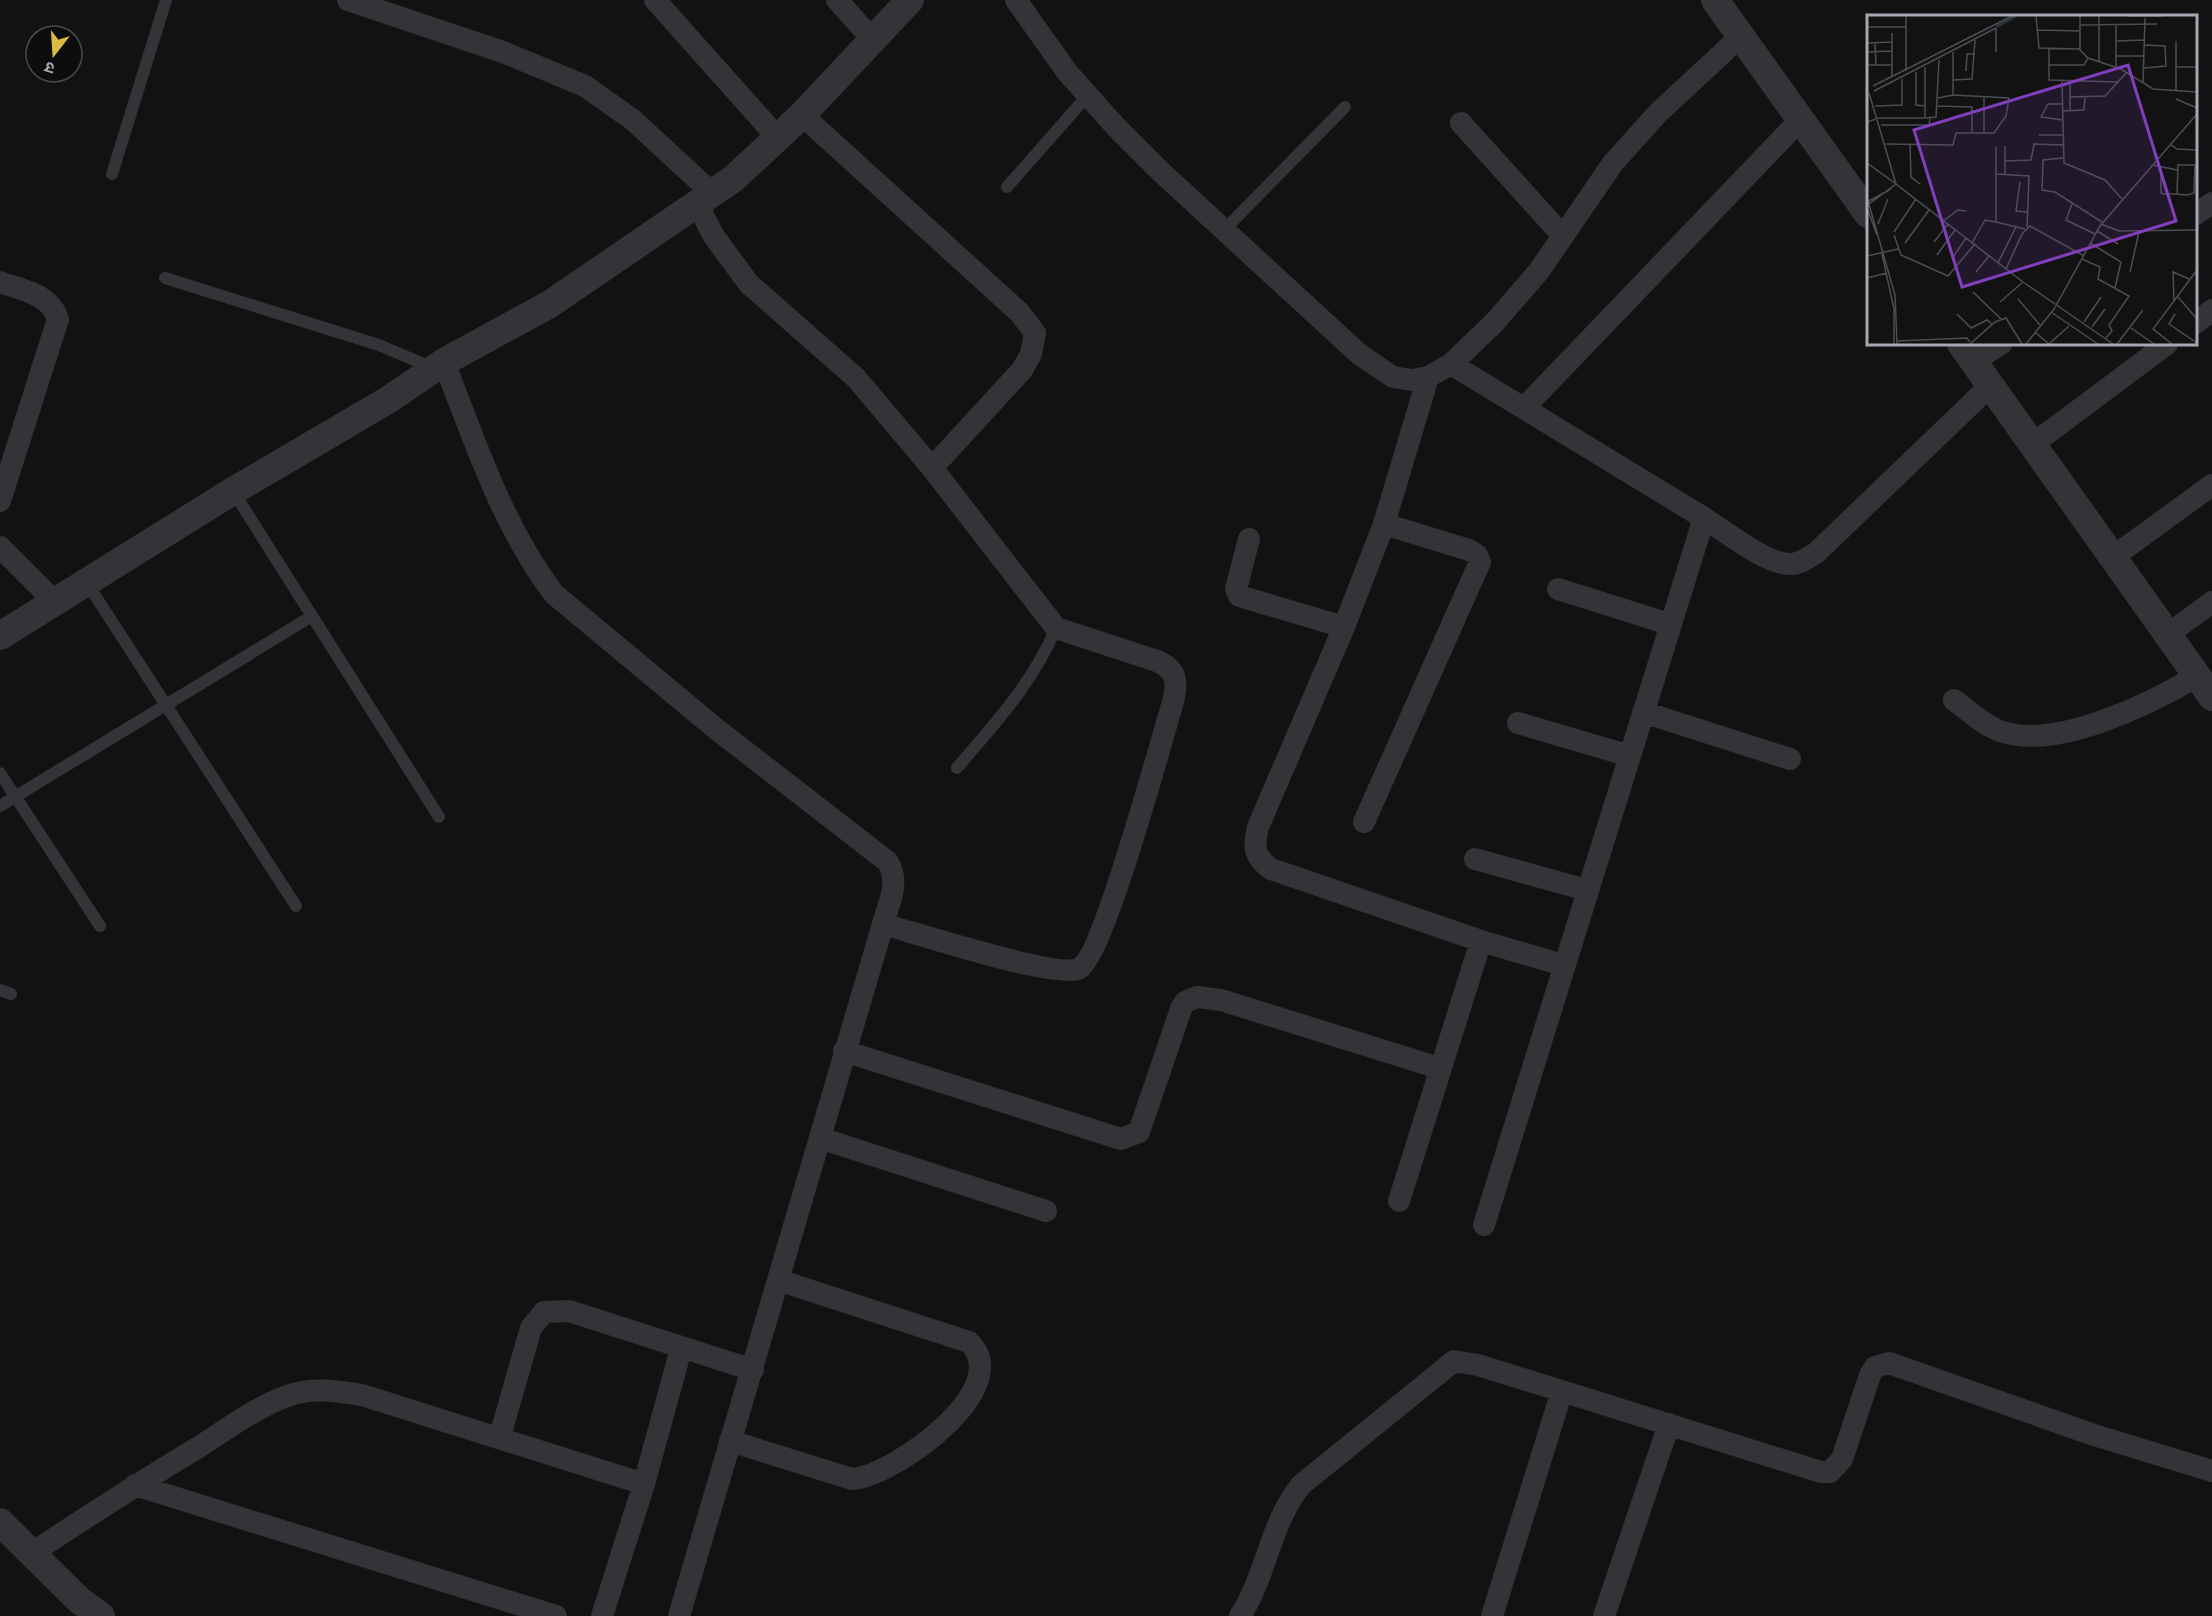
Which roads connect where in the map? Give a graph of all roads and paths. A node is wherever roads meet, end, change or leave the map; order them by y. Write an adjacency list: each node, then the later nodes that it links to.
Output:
1 (166, 0): 17 (lane)
2 (348, 0): 8 (street)
3 (655, 0): 16 (street)
4 (837, 0): 10 (street)
5 (910, 0): 10 (street)
6 (1016, 0): 11 (street)
7 (1715, 0): 9 (street)
8 (383, 5): 19 (street)
9 (1741, 36): 14 (street); 24 (street)
10 (873, 40): 13 (street)
11 (1088, 95): 18 (lane); 23 (street)
12 (1345, 106): 23 (lane)
13 (802, 115): 16 (street); 38 (street)
14 (1801, 119): 21 (street); 36 (street)
15 (1461, 123): 24 (street)
16 (778, 138): 19 (street)
17 (112, 174)
18 (1007, 187)
19 (705, 198): 33 (street); 38 (street)
20 (2212, 203): 22 (street)
21 (1867, 213)
22 (2197, 213)
23 (1224, 230): 34 (street)
24 (1563, 236): 32 (street)
25 (165, 278): 33 (lane)
26 (0, 282): 41 (street)
27 (2212, 310): 28 (street)
28 (2197, 321)
29 (1997, 345): 31 (street)
30 (2166, 345): 37 (street)
31 (1968, 352): 35 (street)
32 (1451, 364): 34 (street); 36 (street)
33 (439, 365): 40 (street); 73 (street)
34 (1428, 377): 43 (street)
35 (1991, 385): 37 (street); 42 (street)
36 (1524, 408): 42 (street)
37 (2033, 444): 46 (street)
38 (932, 468): 54 (street)
39 (2212, 485): 46 (street)
40 (233, 491): 47 (street); 51 (lane)
41 (0, 501)
42 (1704, 518): 52 (street)
43 (1384, 524): 53 (street); 69 (street)
44 (1249, 538): 53 (street)
45 (0, 547): 49 (street)
46 (2113, 557): 55 (street)
47 (87, 583): 49 (street); 59 (lane)
48 (1558, 590): 52 (street)
49 (55, 602): 56 (street)
50 (2212, 602): 55 (street)
51 (312, 616): 59 (lane); 68 (lane)
52 (1669, 624): 60 (street)
53 (1344, 627): 75 (street)
54 (1056, 628): 64 (lane); 73 (street)
55 (2168, 635): 57 (street)
56 (0, 636)
57 (2205, 687): 58 (street)
58 (1954, 700)
59 (166, 706): 66 (lane); 72 (lane)
60 (1643, 712): 62 (street); 63 (street)
61 (1518, 723): 62 (street)
62 (1629, 756): 71 (street)
63 (1790, 759)
64 (957, 768)
65 (0, 773): 66 (lane)
66 (16, 796): 67 (lane); 74 (lane)
67 (0, 806)
68 (439, 817)
69 (1364, 822)
70 (1475, 859): 71 (street)
71 (1587, 890): 76 (street)
72 (296, 906)
73 (883, 924): 77 (street)
74 (100, 926)
75 (1481, 941): 76 (street); 78 (street)
76 (1563, 965): 82 (street)
77 (844, 1051): 78 (street); 79 (street)
78 (1439, 1068): 80 (street)
79 (820, 1138): 81 (street); 83 (street)
80 (1399, 1201)
81 (1046, 1211)
82 (1484, 1225)
83 (778, 1280): 85 (street); 89 (street)
84 (681, 1349): 85 (street); 88 (street); 91 (street)
85 (753, 1370): 89 (street)
86 (1563, 1390): 87 (street); 99 (street); 100 (street)
87 (1669, 1424): 90 (street); 101 (street)
88 (500, 1436): 91 (street); 92 (street)
89 (730, 1441): 98 (street)
90 (2212, 1471)
91 (644, 1484): 97 (street)
92 (135, 1485): 94 (street); 96 (street)
93 (0, 1522): 94 (street)
94 (32, 1553): 95 (street)
95 (100, 1616)
96 (556, 1616)
97 (602, 1616)
98 (679, 1616)
99 (1240, 1616)
100 (1492, 1616)
101 (1604, 1616)

